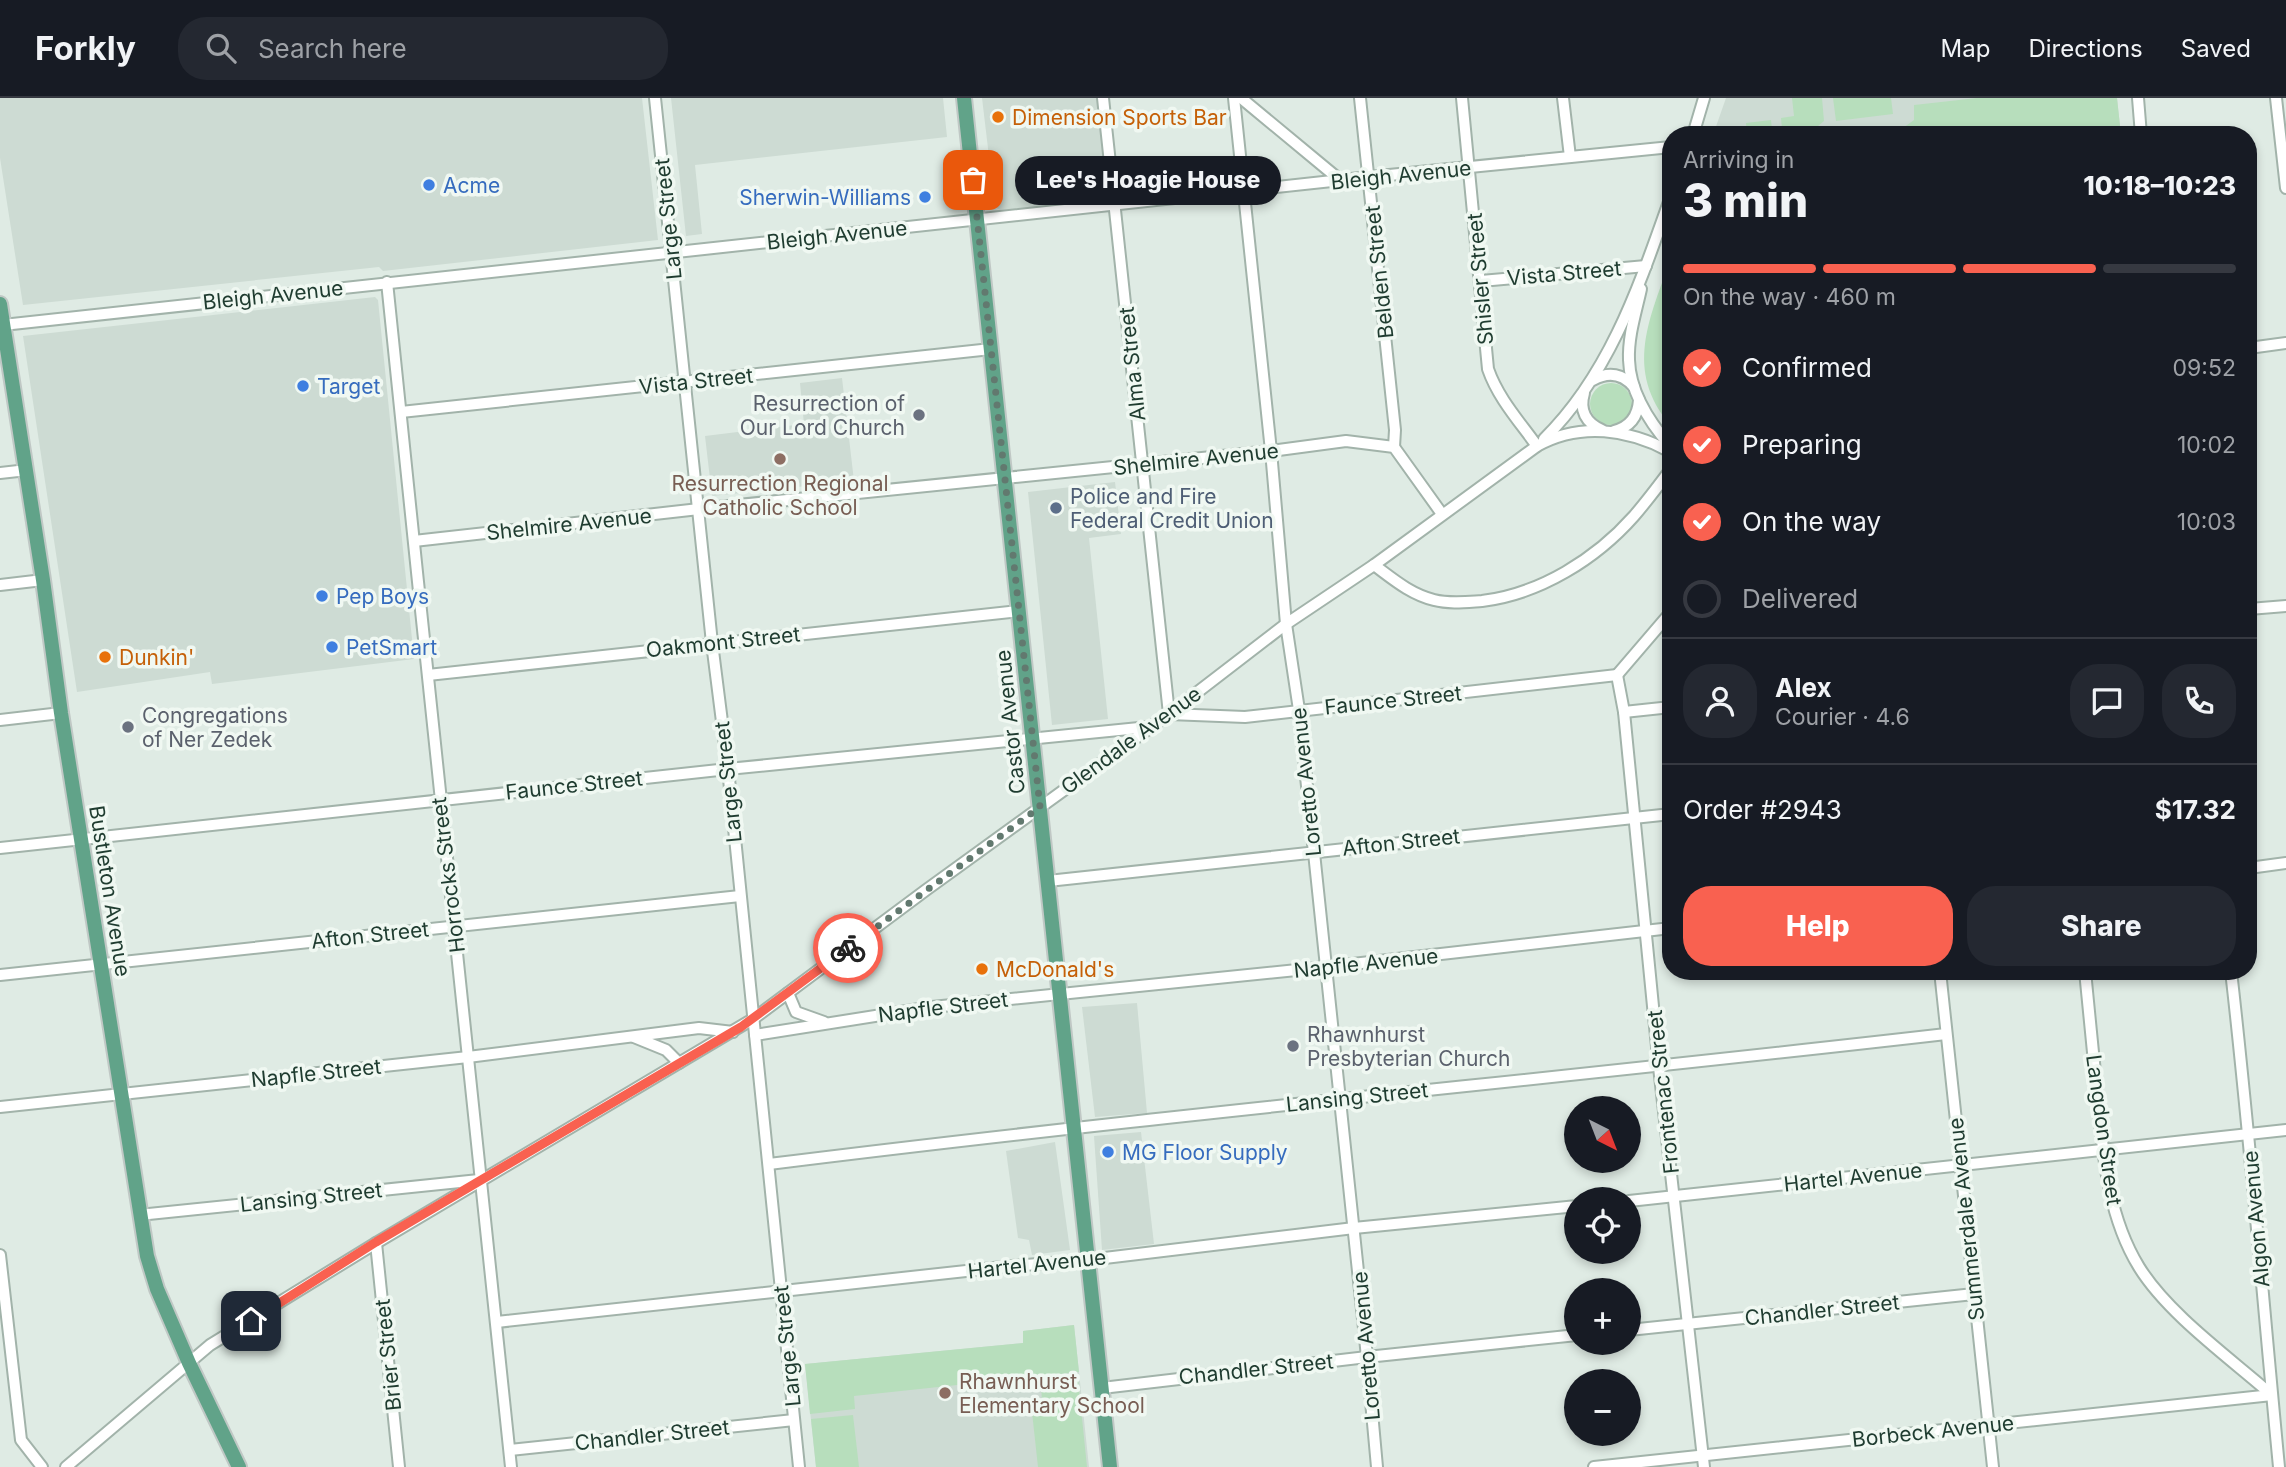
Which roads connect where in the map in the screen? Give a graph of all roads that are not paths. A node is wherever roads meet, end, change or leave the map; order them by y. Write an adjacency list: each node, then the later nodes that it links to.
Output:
1 (655, 98): 24 (street, Large Street)
2 (964, 98): 22 (main road, Castor Avenue)
3 (1103, 98): 21 (street, Alma Street)
4 (1234, 98): 20 (street, Loretto Avenue)
5 (1241, 98): 18 (street)
6 (1360, 98): 17 (street, Belden Street)
7 (1462, 98): 16 (street, Shisler Street)
8 (1563, 98): 15 (street)
9 (1704, 98): 12 (street)
10 (2138, 98): 13 (street)
11 (2276, 98): 19 (street)
12 (1696, 126)
13 (2140, 126)
14 (1662, 148): 15 (street, Bleigh Avenue)
15 (1570, 158): 16 (street, Bleigh Avenue)
16 (1469, 168): 17 (street, Bleigh Avenue); 26 (street, Shisler Street)
17 (1369, 177): 18 (street, Bleigh Avenue); 42 (street, Belden Street)
18 (1340, 180): 20 (street, Bleigh Avenue)
19 (2286, 188)
20 (1244, 191): 21 (street, Bleigh Avenue); 43 (street, Loretto Avenue)
21 (1115, 205): 22 (street, Bleigh Avenue); 44 (street, Alma Street)
22 (978, 220): 24 (street, Bleigh Avenue); 32 (main road, Castor Avenue)
23 (1662, 221): 25 (street, Glendale Avenue)
24 (671, 252): 27 (street, Bleigh Avenue); 34 (street, Large Street)
25 (1646, 266): 26 (street, Vista Street); 35 (street, Glendale Avenue); 36 (street, Glendale Avenue)
26 (1481, 281): 40 (street, Shisler Street)
27 (387, 282): 29 (street, Bleigh Avenue); 37 (street, Horrocks Street)
28 (0, 304): 29 (main road, Bustleton Avenue)
29 (3, 324): 33 (main road, Bustleton Avenue)
30 (2286, 343): 31 (street)
31 (2257, 347)
32 (991, 349): 34 (street, Vista Street); 47 (main road, Castor Avenue)
33 (4, 361): 45 (main road, Bustleton Avenue)
34 (685, 382): 37 (street, Vista Street); 49 (street, Large Street)
35 (1588, 385): 36 (street); 38 (street); 40 (street, Glendale Avenue)
36 (1635, 389): 38 (street, Glendale Avenue); 39 (street)
37 (401, 412): 51 (street, Horrocks Street)
38 (1609, 431): 40 (street, Glendale Avenue); 41 (street)
39 (1662, 437)
40 (1536, 446): 50 (street, Glendale Avenue)
41 (1662, 446)
42 (1394, 447): 43 (street, Shelmire Avenue); 50 (street)
43 (1271, 451): 44 (street, Shelmire Avenue); 59 (street, Loretto Avenue)
44 (1143, 464): 47 (street, Shelmire Avenue); 67 (street, Alma Street)
45 (27, 470): 46 (street); 53 (main road, Bustleton Avenue)
46 (0, 473)
47 (1005, 478): 49 (street, Shelmire Avenue); 57 (main road, Castor Avenue)
48 (1662, 480): 52 (street)
49 (699, 509): 51 (street, Shelmire Avenue); 60 (street, Large Street)
50 (1442, 514): 52 (street, Glendale Avenue)
51 (414, 541): 61 (street, Horrocks Street)
52 (1374, 565): 59 (street, Glendale Avenue)
53 (43, 580): 54 (street); 66 (main road, Bustleton Avenue)
54 (0, 585)
55 (2286, 606): 56 (street)
56 (2257, 608)
57 (1019, 611): 60 (street, Oakmont Street); 70 (main road, Castor Avenue)
58 (1662, 622): 62 (street)
59 (1286, 624): 64 (street, Loretto Avenue); 67 (street, Glendale Avenue)
60 (712, 643): 61 (street, Oakmont Street); 71 (street, Large Street)
61 (428, 675): 72 (street, Horrocks Street)
62 (1617, 675): 64 (street, Faunce Street); 65 (street, Frontenac Street)
63 (1662, 708): 65 (street)
64 (1299, 710): 67 (street, Faunce Street); 78 (street, Loretto Avenue)
65 (1624, 712): 75 (street, Frontenac Street)
66 (61, 713): 68 (street); 76 (main road, Bustleton Avenue)
67 (1169, 715): 69 (street, Glendale Avenue)
68 (0, 720)
69 (1149, 727): 70 (street, Faunce Street); 73 (street, Glendale Avenue)
70 (1033, 740): 71 (street, Faunce Street); 73 (main road, Castor Avenue)
71 (728, 769): 72 (street, Faunce Street); 82 (street, Large Street)
72 (439, 800): 76 (street, Faunce Street); 83 (street, Horrocks Street)
73 (1040, 807): 81 (main road, Castor Avenue); 92 (street, Glendale Avenue)
74 (1662, 815): 75 (street, Afton Street)
75 (1633, 818): 78 (street, Afton Street); 85 (street, Frontenac Street)
76 (81, 839): 77 (street, Faunce Street); 86 (main road, Bustleton Avenue)
77 (0, 848)
78 (1314, 851): 81 (street, Afton Street); 87 (street, Loretto Avenue)
79 (2286, 863): 80 (street)
80 (2257, 867)
81 (1048, 881): 93 (main road, Castor Avenue)
82 (740, 896): 83 (street, Afton Street); 94 (street, Large Street)
83 (455, 926): 86 (street, Afton Street); 100 (street, Horrocks Street)
84 (1662, 929): 85 (street, Napfle Avenue)
85 (1646, 931): 87 (street, Napfle Avenue); 102 (street, Frontenac Street)
86 (102, 964): 88 (street, Afton Street); 103 (main road, Bustleton Avenue)
87 (1326, 967): 93 (street, Napfle Avenue); 104 (street, Loretto Avenue)
88 (0, 975)
89 (1941, 980): 97 (street, Summerdale Avenue)
90 (2086, 980): 109 (street, Langdon Street)
91 (2232, 980): 108 (street, Algon Avenue)
92 (788, 993): 94 (street, Glendale Avenue); 95 (street)
93 (1060, 994): 95 (street, Napfle Street); 106 (main road, Castor Avenue)
94 (753, 1019): 96 (street, Glendale Avenue); 98 (street, Large Street)
95 (827, 1023): 98 (street, Napfle Street)
96 (733, 1032): 99 (street, Napfle Street); 101 (street, Glendale Avenue)
97 (1946, 1034): 102 (street, Lansing Street); 111 (street, Summerdale Avenue)
98 (755, 1035): 110 (street, Large Street)
99 (632, 1036): 100 (street, Napfle Street); 101 (street)
100 (468, 1057): 103 (street, Napfle Street); 112 (street, Horrocks Street)
101 (679, 1063): 112 (street, Glendale Avenue)
102 (1659, 1067): 104 (street, Lansing Street); 113 (street, Frontenac Street)
103 (120, 1093): 105 (street, Napfle Street); 116 (main road, Bustleton Avenue)
104 (1339, 1099): 106 (street, Lansing Street); 117 (street, Loretto Avenue)
105 (0, 1107)
106 (1074, 1129): 110 (street, Lansing Street); 120 (main road, Castor Avenue)
107 (2286, 1130): 108 (street, Hartel Avenue)
108 (2249, 1134): 109 (street, Hartel Avenue); 130 (street, Algon Avenue)
109 (2103, 1149): 111 (street, Hartel Avenue); 130 (street, Langdon Street)
110 (769, 1164): 121 (street, Large Street)
111 (1961, 1165): 113 (street, Hartel Avenue); 122 (street, Summerdale Avenue)
112 (482, 1179): 116 (street, Lansing Street); 118 (street, Glendale Avenue); 123 (street, Horrocks Street)
113 (1675, 1196): 114 (street, Hartel Avenue); 124 (street, Frontenac Street)
114 (1641, 1200)
115 (1564, 1207): 117 (street, Hartel Avenue)
116 (139, 1215): 128 (main road, Bustleton Avenue)
117 (1354, 1228): 120 (street, Hartel Avenue); 127 (street, Loretto Avenue)
118 (376, 1242): 128 (street, Glendale Avenue); 138 (street, Brier Street)
119 (0, 1255): 135 (street)
120 (1088, 1260): 121 (street, Hartel Avenue); 129 (main road, Castor Avenue)
121 (781, 1292): 123 (street, Hartel Avenue); 131 (street, Large Street)
122 (1973, 1294): 124 (street, Chandler Street); 132 (street, Summerdale Avenue)
123 (497, 1322): 133 (street, Horrocks Street)
124 (1688, 1324): 125 (street, Chandler Street); 134 (street, Frontenac Street)
125 (1641, 1329)
126 (1564, 1336): 127 (street, Chandler Street)
127 (1367, 1357): 129 (street, Chandler Street); 142 (street, Loretto Avenue)
128 (189, 1363): 136 (street); 137 (main road, Bustleton Avenue)
129 (1102, 1388): 141 (main road, Castor Avenue)
130 (2272, 1395): 132 (street, Borbeck Avenue); 145 (street, Algon Avenue)
131 (794, 1420): 133 (street, Chandler Street); 140 (street, Large Street)
132 (1988, 1424): 134 (street, Borbeck Avenue); 144 (street, Summerdale Avenue)
133 (510, 1450): 139 (street, Horrocks Street)
134 (1703, 1461): 143 (street, Borbeck Avenue)
135 (43, 1467)
136 (66, 1467)
137 (239, 1467)
138 (399, 1467)
139 (512, 1467)
140 (799, 1467)
141 (1111, 1467)
142 (1377, 1467)
143 (1594, 1467)
144 (1993, 1467)
145 (2279, 1467)

